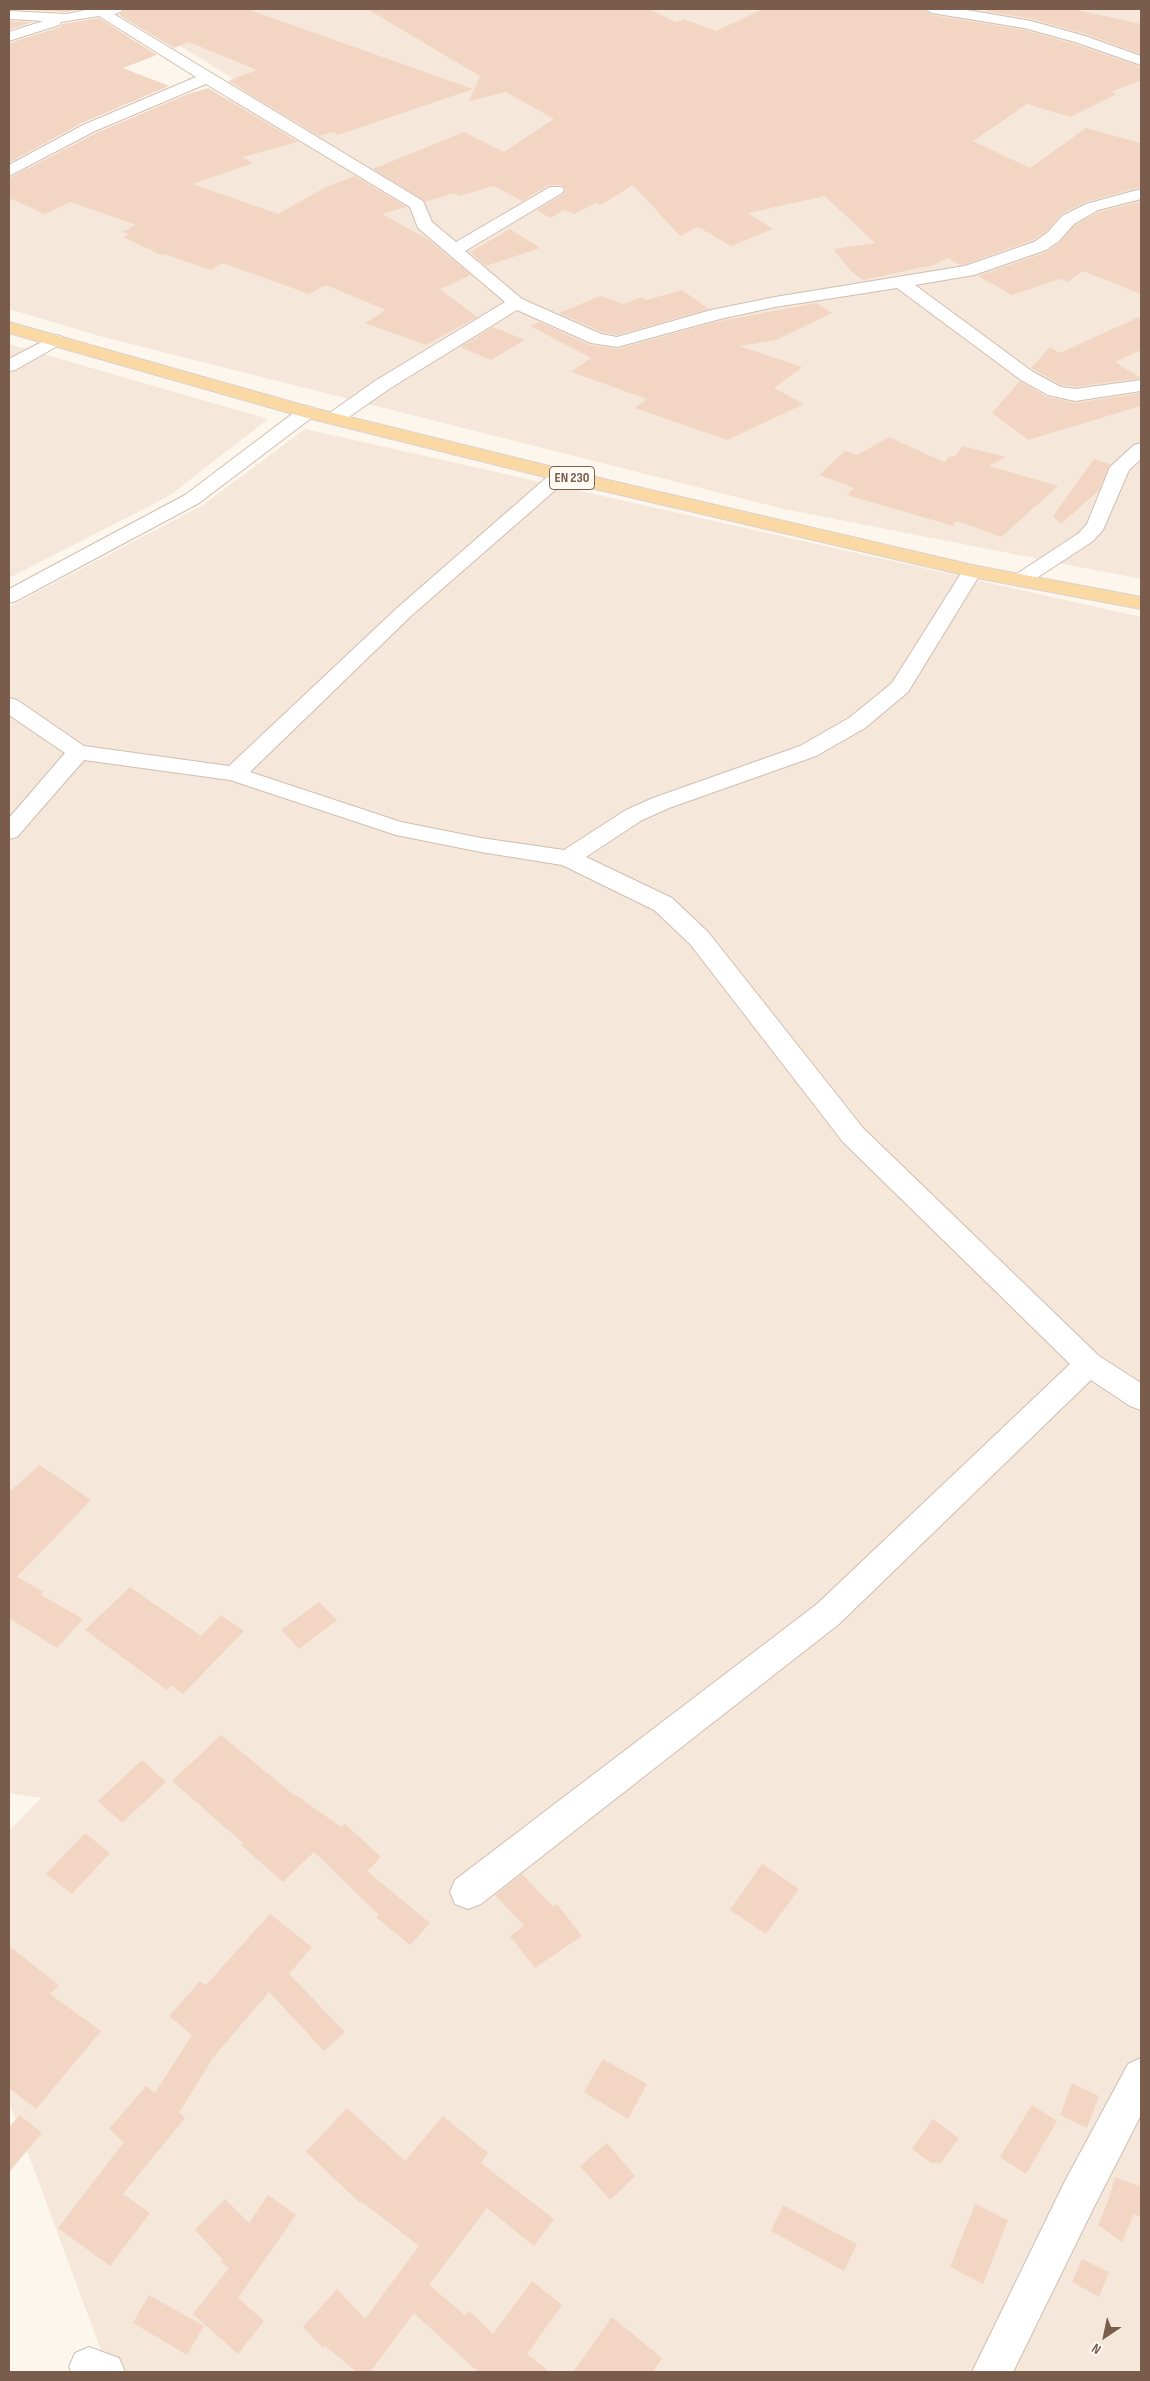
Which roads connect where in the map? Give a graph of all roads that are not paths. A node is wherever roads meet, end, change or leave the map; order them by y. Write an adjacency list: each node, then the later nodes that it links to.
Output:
1 (119, 9): 3 (street)
2 (932, 9): 7 (street)
3 (100, 11): 5 (street); 8 (street)
4 (9, 15): 5 (street)
5 (67, 18): 6 (street)
6 (9, 37)
7 (1141, 61)
8 (206, 78): 9 (street); 12 (street)
9 (9, 171)
10 (556, 190): 12 (street)
11 (1141, 194): 13 (street)
12 (453, 251): 14 (street)
13 (902, 283): 14 (street); 18 (street)
14 (516, 304): 20 (street)
15 (9, 327): 16 (main road, EN 230)
16 (55, 340): 17 (street); 19 (main road, EN 230)
17 (9, 366)
18 (1141, 386)
19 (307, 412): 20 (main road, EN 230); 25 (street)
20 (335, 418): 22 (main road, EN 230)
21 (1141, 449): 24 (street)
22 (561, 475): 23 (main road, EN 230); 29 (street)
23 (972, 571): 24 (main road, EN 230); 31 (street)
24 (1022, 580): 26 (main road, EN 230)
25 (9, 597)
26 (1141, 603)
27 (9, 705): 28 (street)
28 (78, 752): 29 (street); 30 (street)
29 (234, 774): 31 (street)
30 (9, 832)
31 (568, 858): 32 (street)
32 (1090, 1364): 33 (street); 34 (street)
33 (1141, 1398)
34 (468, 1892)
35 (1141, 2077): 36 (street)
36 (992, 2372)

